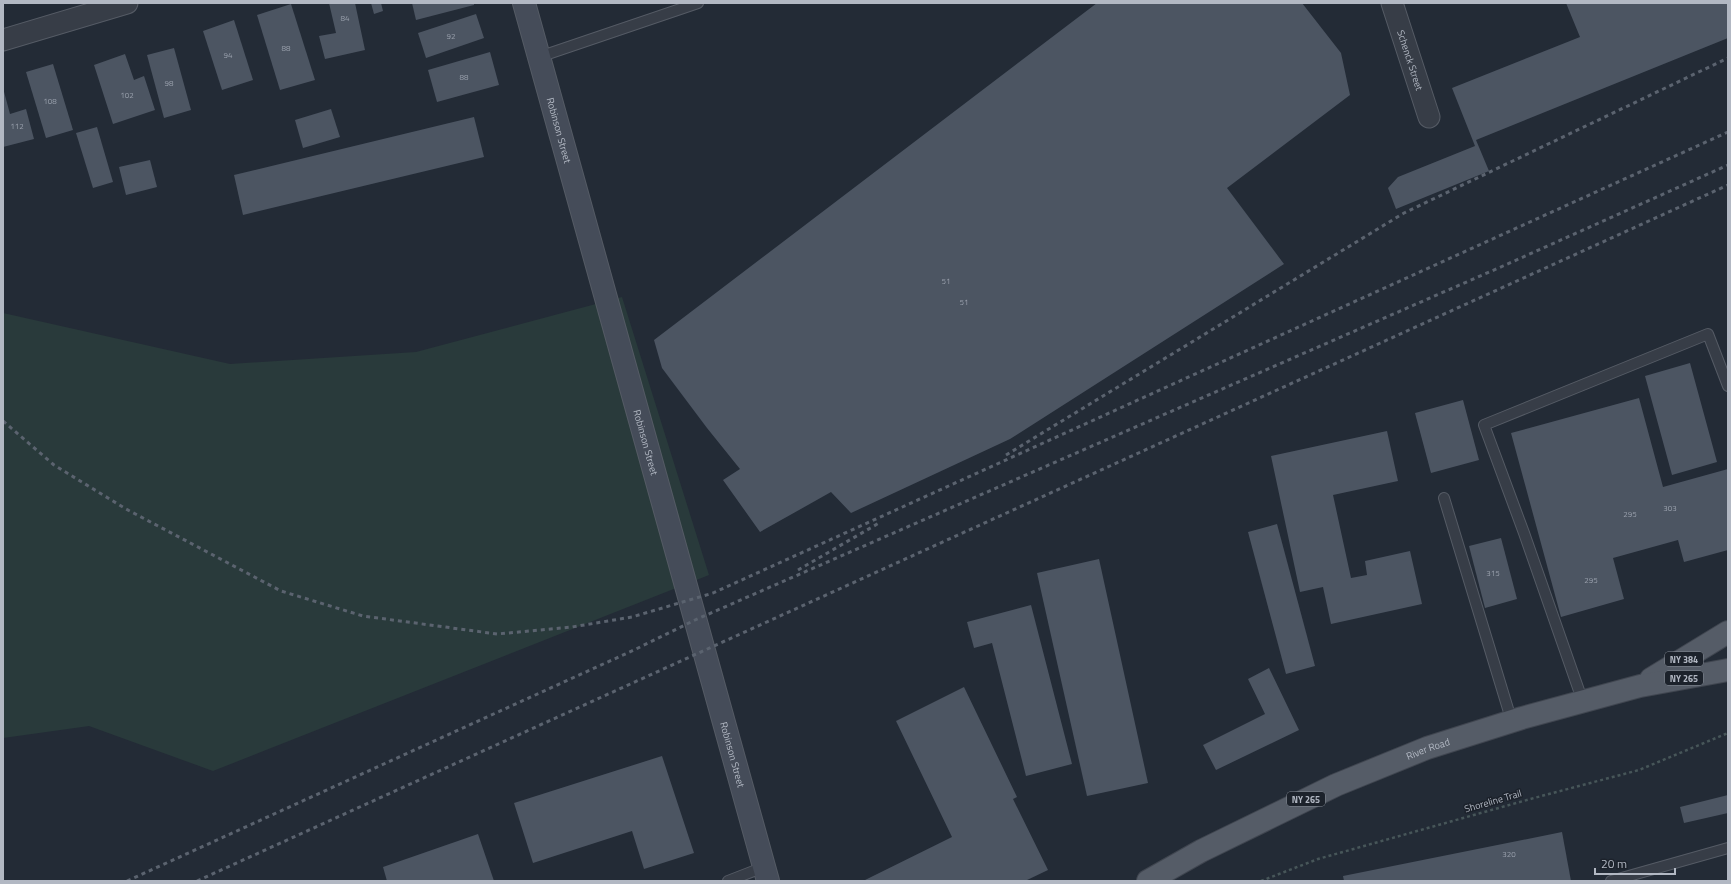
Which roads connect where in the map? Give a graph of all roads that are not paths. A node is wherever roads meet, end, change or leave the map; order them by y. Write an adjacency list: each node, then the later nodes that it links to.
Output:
1 (127, 3): 5 (street)
2 (524, 3): 7 (street, Robinson Street)
3 (698, 3): 7 (lane)
4 (1392, 3): 8 (street, Schenck Street)
5 (92, 8): 6 (street)
6 (3, 40)
7 (539, 57): 17 (street, Robinson Street)
8 (1429, 117)
9 (1728, 386): 14 (lane)
10 (1444, 498): 15 (lane)
11 (1728, 632): 13 (main road, NY 384)
12 (1728, 670): 13 (main road, River Road / NY 265)
13 (1640, 686): 14 (main road, River Road / NY 265)
14 (1583, 702): 15 (main road, River Road / NY 265)
15 (1512, 722): 19 (main road, River Road / NY 265)
16 (1728, 848): 20 (lane)
17 (766, 874): 18 (lane)
18 (728, 881)
19 (1148, 881)
20 (1611, 881)

